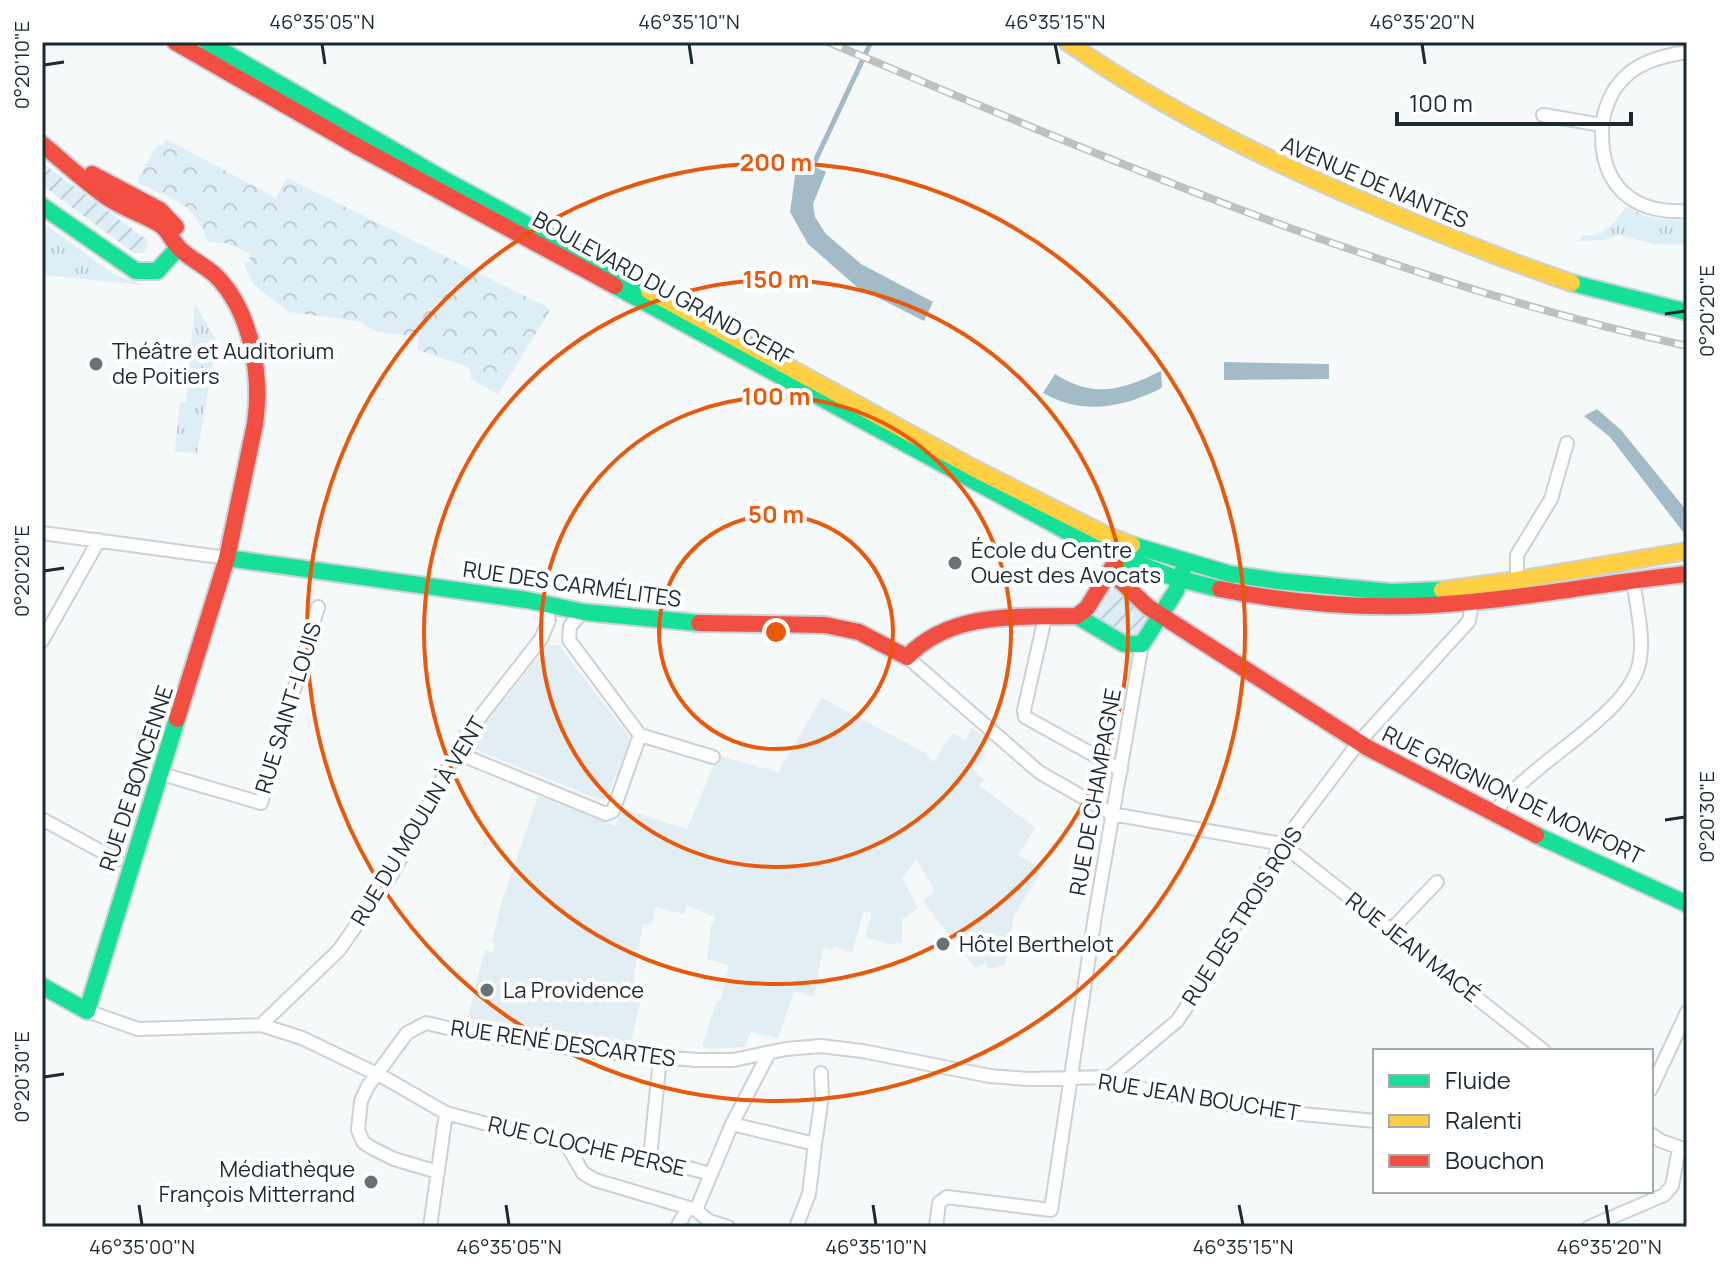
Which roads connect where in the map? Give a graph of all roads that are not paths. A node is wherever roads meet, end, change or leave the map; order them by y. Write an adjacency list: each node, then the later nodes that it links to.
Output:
1 (175, 42): 16 (main road, BOULEVARD DU GRAND CERF)
2 (207, 42): 16 (main road, BOULEVARD DU GRAND CERF)
3 (1067, 42): 11 (main road, AVENUE DE NANTES)
4 (1687, 52): 6 (street)
5 (1543, 115): 6 (street)
6 (1602, 125): 9 (street)
7 (42, 144): 10 (main road)
8 (44, 207): 10 (main road)
9 (1687, 211)
10 (178, 248): 17 (main road, RUE DE BONCENNE)
11 (1687, 312)
12 (1567, 443): 22 (street)
13 (42, 533): 14 (street)
14 (99, 540): 17 (street); 30 (street)
15 (1687, 551): 22 (main road, BOULEVARD DU GRAND CERF)
16 (1117, 557): 18 (main road, BOULEVARD DU GRAND CERF); 20 (main road, BOULEVARD DU GRAND CERF); 27 (main road, RUE GRIGNION DE MONFORT); 28 (main road)
17 (227, 558): 24 (main road, RUE DES CARMÉLITES); 38 (main road, RUE DE BONCENNE)
18 (1185, 562): 20 (main road, RUE DE CHAMPAGNE); 22 (main road, BOULEVARD DU GRAND CERF)
19 (1687, 574): 21 (main road, BOULEVARD DU GRAND CERF)
20 (1180, 579): 23 (main road, BOULEVARD DU GRAND CERF); 27 (main road, RUE DE CHAMPAGNE)
21 (1633, 579): 23 (main road, BOULEVARD DU GRAND CERF); 40 (street)
22 (1517, 580)
23 (1472, 602): 34 (street, RUE DES TROIS ROIS)
24 (545, 603): 26 (main road, RUE DES CARMÉLITES); 35 (street, RUE DU MOULIN À VENT)
25 (318, 607): 38 (street, RUE SAINT-LOUIS)
26 (583, 612): 32 (main road, RUE DES CARMÉLITES); 33 (street)
27 (1161, 614): 31 (main road, RUE DE CHAMPAGNE); 34 (main road, RUE GRIGNION DE MONFORT)
28 (1077, 616): 29 (main road); 31 (main road)
29 (1045, 618): 32 (main road); 37 (street)
30 (42, 641)
31 (1142, 644): 37 (street, RUE DE CHAMPAGNE)
32 (907, 657): 39 (street, RUE DES CARMÉLITES)
33 (640, 735): 35 (street); 36 (street)
34 (1359, 742): 40 (main road, RUE GRIGNION DE MONFORT); 42 (street, RUE DES TROIS ROIS)
35 (457, 753): 50 (street, RUE DU MOULIN À VENT)
36 (713, 757)
37 (1121, 770): 39 (street, RUE DE CHAMPAGNE)
38 (162, 774): 48 (main road, RUE DE BONCENNE)
39 (1112, 814): 42 (street, RUE DES CARMÉLITES); 58 (street, RUE DE CHAMPAGNE)
40 (1493, 815): 45 (main road, RUE GRIGNION DE MONFORT)
41 (42, 819): 43 (street)
42 (1282, 844): 46 (street, RUE JEAN MACÉ); 57 (street, RUE DES TROIS ROIS)
43 (117, 860)
44 (1437, 882): 46 (street)
45 (1687, 904)
46 (1391, 930): 52 (street, RUE JEAN MACÉ)
47 (42, 986): 48 (main road)
48 (87, 1011): 50 (street, RUE CLOCHE PERSE)
49 (1687, 1012): 59 (street)
50 (261, 1025): 56 (street, RUE CLOCHE PERSE)
51 (821, 1046): 53 (street, RUE RENÉ DESCARTES); 58 (street, RUE JEAN BOUCHET)
52 (1541, 1049)
53 (769, 1053): 54 (street, RUE RENÉ DESCARTES); 62 (street)
54 (660, 1058): 56 (street, RUE RENÉ DESCARTES); 67 (street)
55 (821, 1073): 64 (street)
56 (377, 1074): 60 (street, RUE CLOCHE PERSE); 68 (street, RUE RENÉ DESCARTES)
57 (1110, 1077): 58 (street, RUE JEAN BOUCHET); 61 (street, RUE JEAN BOUCHET)
58 (1071, 1079): 75 (street, RUE DE CHAMPAGNE)
59 (1653, 1085)
60 (446, 1113): 65 (street, RUE CLOCHE PERSE); 68 (street)
61 (1373, 1121)
62 (732, 1124): 64 (street); 69 (street)
63 (1653, 1135): 66 (street)
64 (815, 1144): 74 (street)
65 (567, 1145): 67 (street, RUE CLOCHE PERSE); 70 (street)
66 (1683, 1149): 76 (street)
67 (650, 1158): 69 (street, RUE CLOCHE PERSE)
68 (438, 1172): 71 (street)
69 (711, 1174): 70 (street)
70 (692, 1209): 72 (street); 73 (street)
71 (430, 1227)
72 (677, 1227)
73 (728, 1227)
74 (796, 1227)
75 (936, 1227)
76 (1589, 1227)

